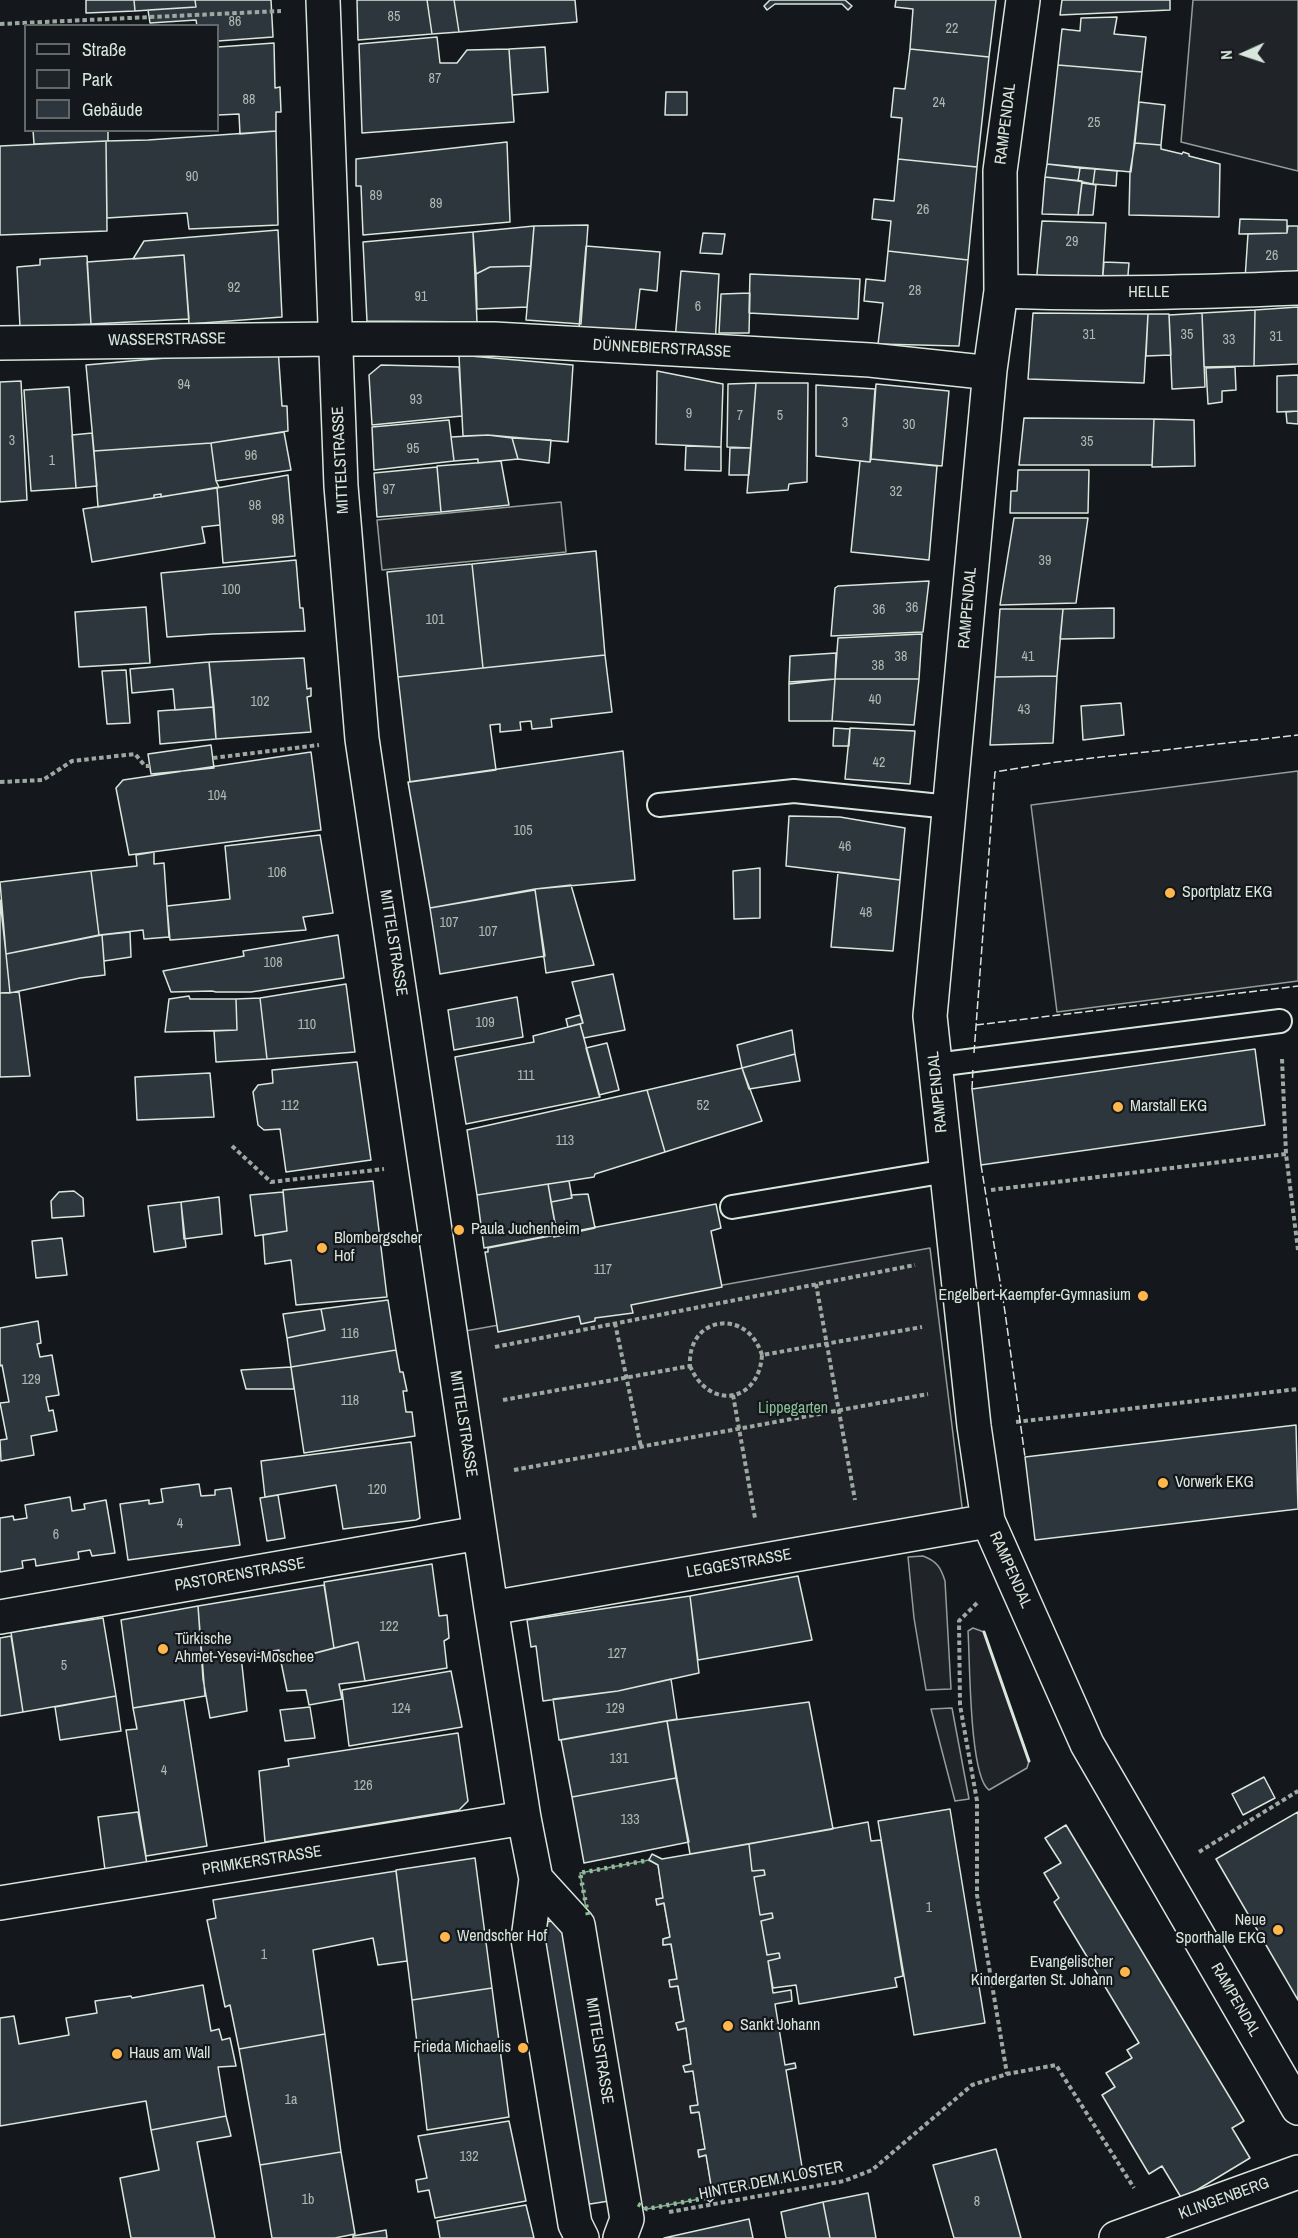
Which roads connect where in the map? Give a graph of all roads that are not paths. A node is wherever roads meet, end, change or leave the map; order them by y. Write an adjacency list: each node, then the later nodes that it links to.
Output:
1 (1023, 0): 4 (street, RAMPENDAL)
2 (323, 5): 5 (street, MITTELSTRASSE)
3 (1298, 288): 4 (street, HELLE)
4 (1001, 291): 7 (street, RAMPENDAL)
5 (334, 339): 6 (street, WASSERSTRASSE); 7 (street, DÜNNEBIERSTRASSE); 15 (street, MITTELSTRASSE)
6 (0, 343)
7 (990, 370): 9 (street, RAMPENDAL)
8 (659, 805): 9 (lane)
9 (950, 807): 11 (street, RAMPENDAL)
10 (1280, 1021): 11 (lane)
11 (936, 1065): 12 (street, RAMPENDAL)
12 (948, 1183): 13 (lane); 14 (street, RAMPENDAL)
13 (732, 1208)
14 (988, 1521): 16 (street, LEGGESTRASSE); 21 (street, RAMPENDAL)
15 (479, 1533): 16 (street, MITTELSTRASSE); 17 (street, PASTORENSTRASSE)
16 (491, 1608): 18 (street, MITTELSTRASSE)
17 (0, 1617)
18 (524, 1818): 19 (street, MITTELSTRASSE); 20 (street, PRIMKERSTRASSE)
19 (536, 1879): 23 (street, MITTELSTRASSE); 24 (street, MITTELSTRASSE)
20 (0, 1903)
21 (1298, 2108)
22 (1298, 2172): 25 (street, KLINGENBERG)
23 (623, 2229)
24 (582, 2238)
25 (1116, 2238)

